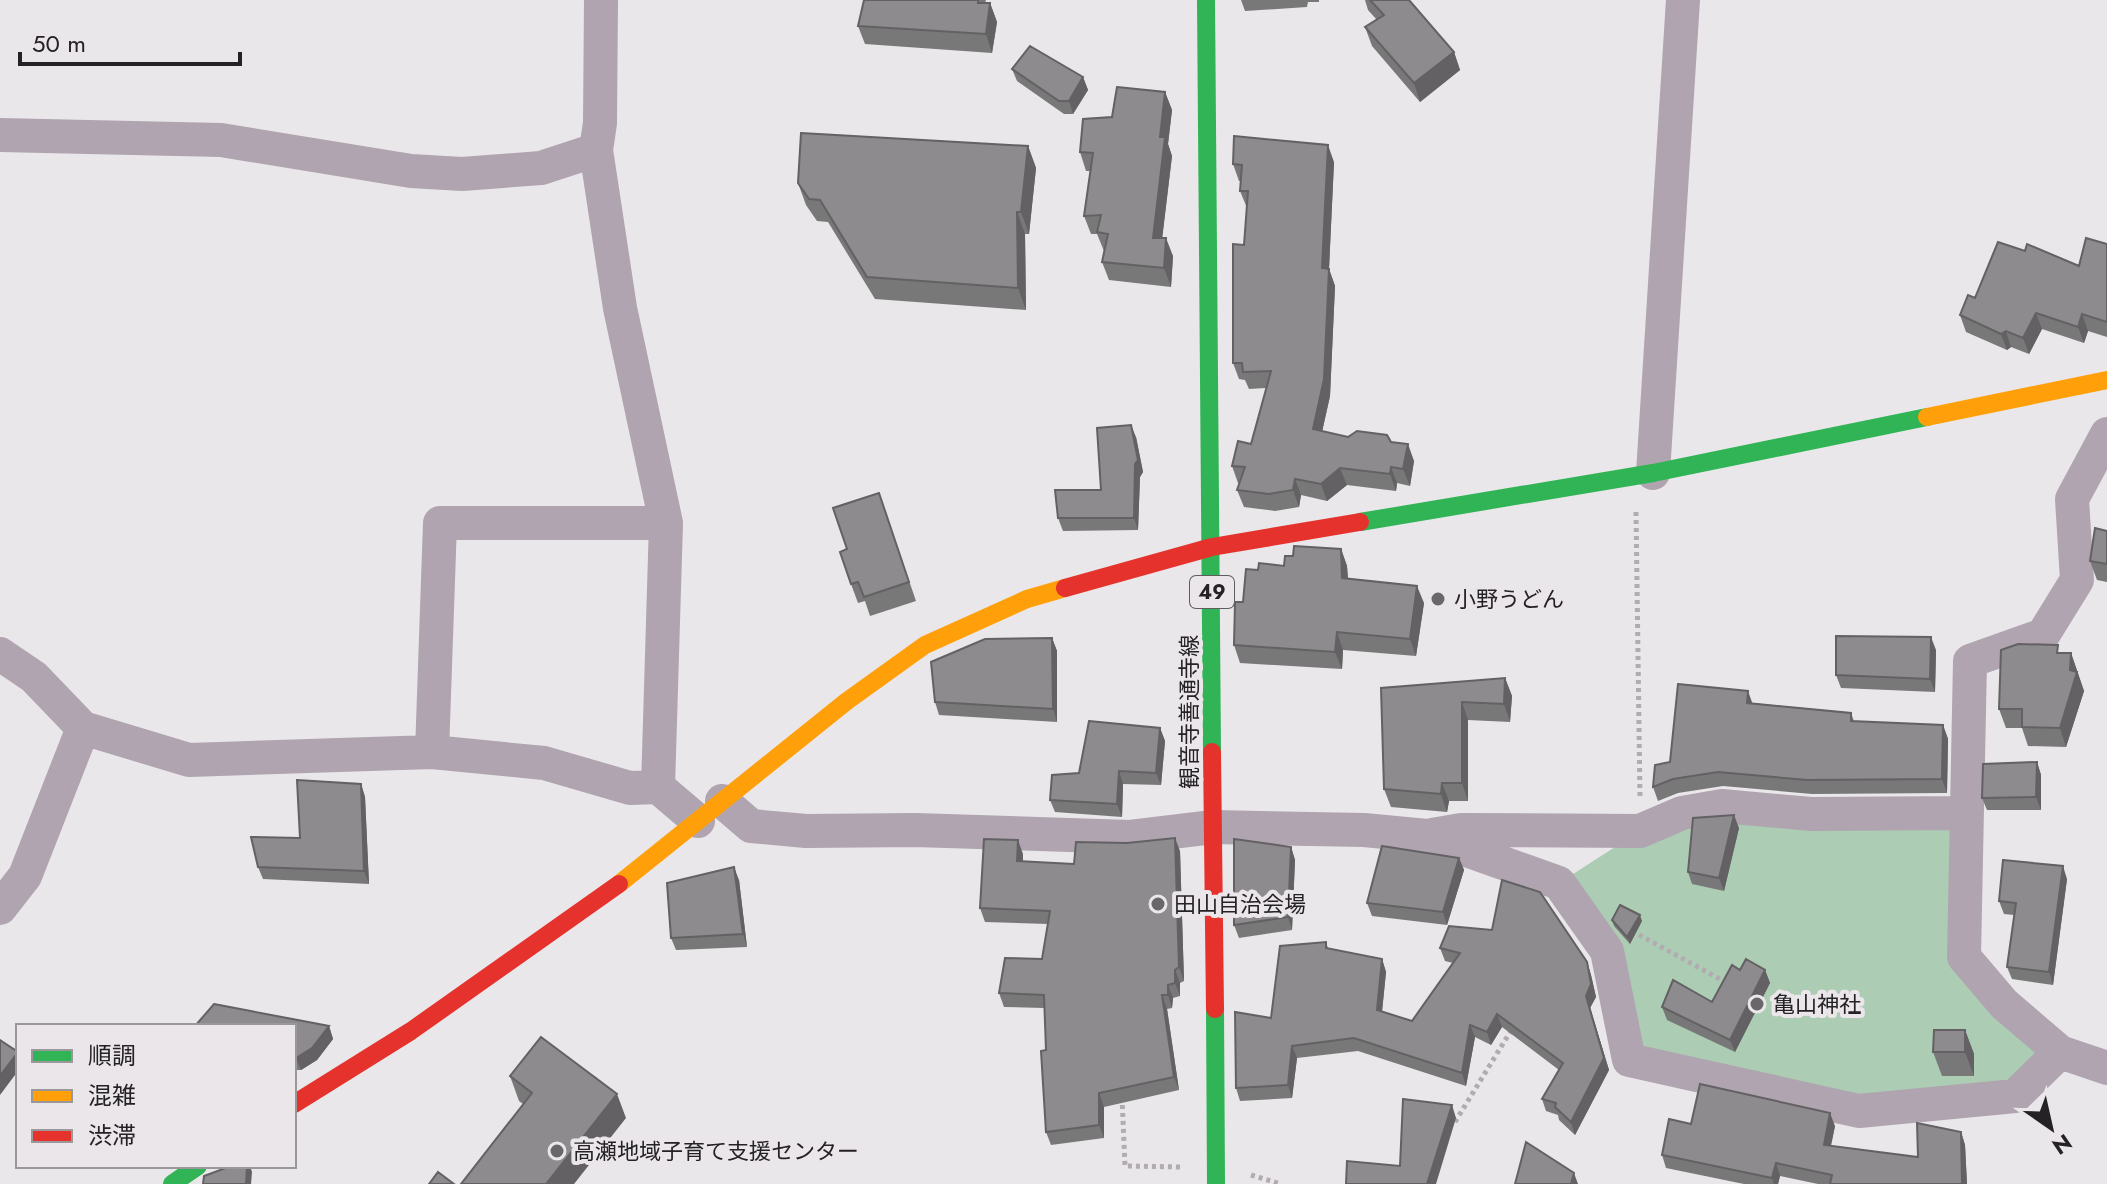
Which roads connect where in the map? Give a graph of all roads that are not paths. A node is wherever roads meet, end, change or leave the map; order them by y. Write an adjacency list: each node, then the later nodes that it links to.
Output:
1 (601, 0): 5 (street)
2 (1206, 0): 10 (street, 観音寺善通寺線 / 49)
3 (1683, 0): 8 (street)
4 (0, 135): 5 (street)
5 (596, 150): 9 (street)
6 (2107, 380): 8 (street)
7 (2107, 434): 16 (street)
8 (1644, 475): 10 (street)
9 (666, 523): 13 (street); 14 (street)
10 (1212, 547): 15 (street); 17 (street, 観音寺善通寺線 / 49)
11 (0, 654): 12 (street)
12 (83, 728): 13 (street); 19 (street)
13 (432, 752): 14 (street)
14 (658, 787): 15 (street)
15 (710, 811): 17 (street); 22 (street)
16 (1966, 813): 18 (street); 20 (street)
17 (1213, 827): 18 (street); 24 (street, 観音寺善通寺線 / 49)
18 (1427, 836): 20 (street)
19 (0, 908)
20 (2060, 1052): 21 (street)
21 (2107, 1068)
22 (296, 1103)
23 (195, 1168): 25 (street)
24 (1216, 1176)
25 (172, 1184)

